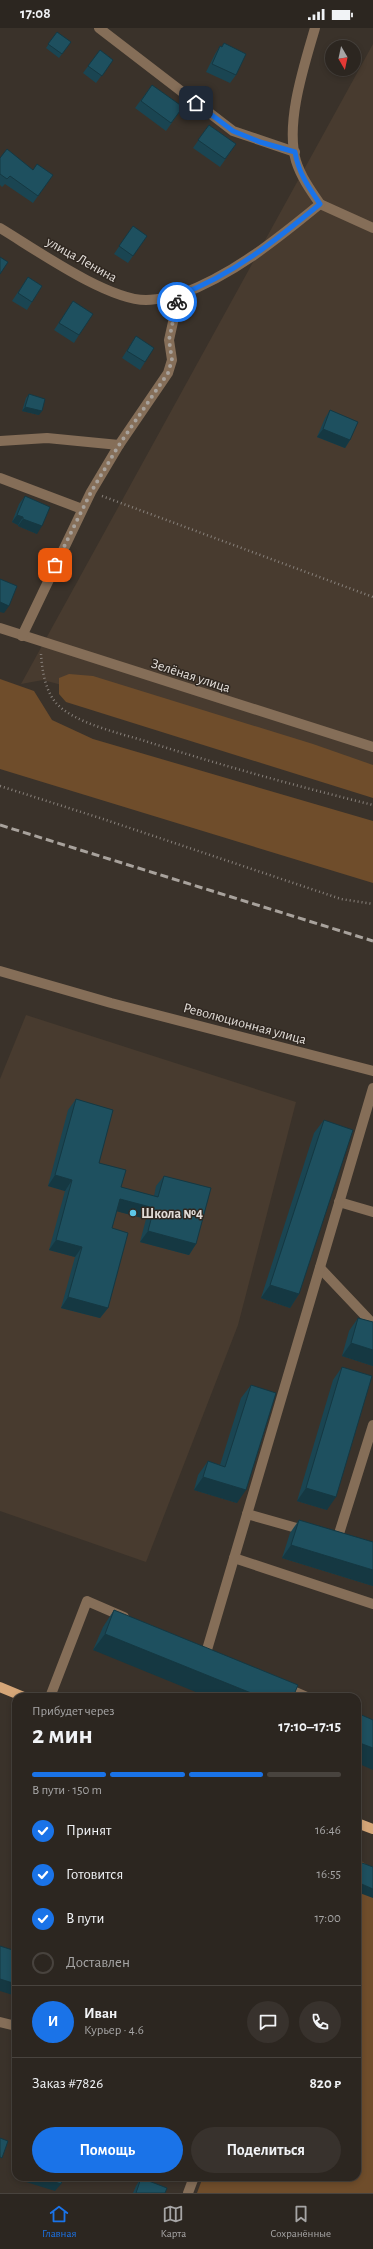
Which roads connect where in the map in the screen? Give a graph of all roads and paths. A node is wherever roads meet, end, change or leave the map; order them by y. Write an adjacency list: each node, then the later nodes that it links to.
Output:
1 (99, 28): 3 (street)
2 (315, 28): 3 (street)
3 (295, 152): 4 (street)
4 (320, 204): 6 (street); 7 (street, улица Ленина)
5 (0, 228): 7 (street, улица Ленина)
6 (373, 228)
7 (179, 295): 9 (street)
8 (0, 441): 9 (street)
9 (119, 445): 11 (street)
10 (0, 478): 12 (street)
11 (91, 492): 12 (street); 13 (path)
12 (82, 509): 15 (street)
13 (373, 597)
14 (0, 628): 15 (street, Зелёная улица)
15 (22, 636): 16 (street, Зелёная улица)
16 (41, 642): 17 (street, Зелёная улица); 19 (path)
17 (373, 747)
18 (0, 786): 20 (path)
19 (373, 805)
20 (373, 904)
21 (0, 971): 22 (street, Революционная улица)
22 (373, 1071)
23 (373, 1088): 24 (street)
24 (339, 1202): 25 (street); 26 (street)
25 (373, 1212)
26 (320, 1268): 27 (street); 29 (street)
27 (373, 1324)
28 (373, 1425): 29 (street)
29 (247, 1514): 30 (street)
30 (234, 1558): 31 (street); 33 (street)
31 (373, 1604)
32 (136, 1622): 37 (street)
33 (206, 1653)
34 (271, 1681): 38 (street)
35 (0, 1687): 36 (main road)
36 (14, 1693)
37 (52, 1693)
38 (298, 1693)
39 (361, 1824): 40 (main road)
40 (373, 1829)
41 (0, 2022): 42 (street)
42 (12, 2025)
43 (192, 2181): 44 (street)
44 (188, 2193)

